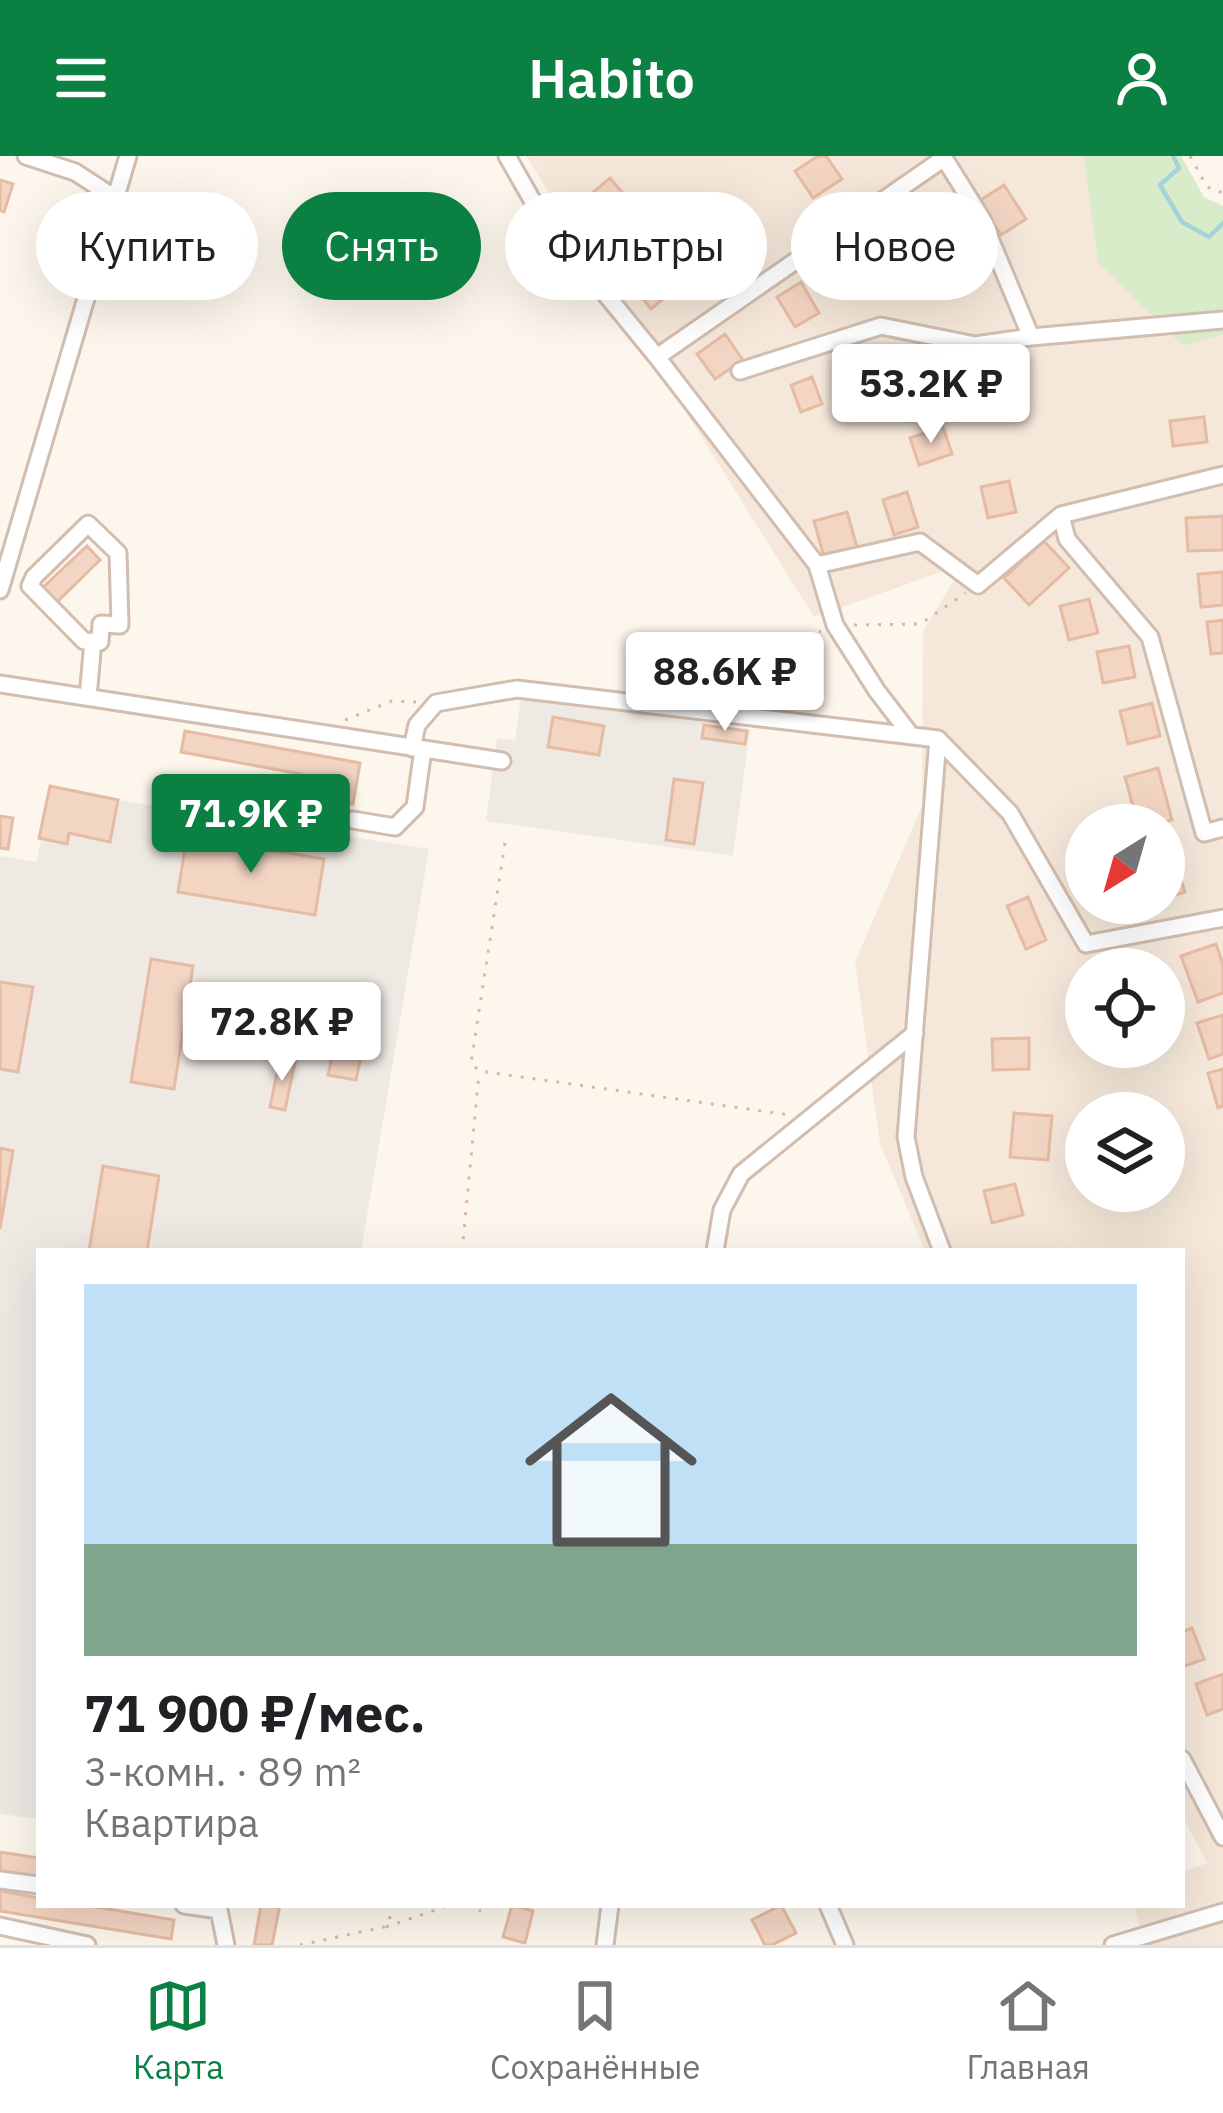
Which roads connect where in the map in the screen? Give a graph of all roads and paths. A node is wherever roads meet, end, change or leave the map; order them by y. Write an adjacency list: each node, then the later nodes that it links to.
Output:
1 (26, 156): 5 (street)
2 (128, 156): 6 (street)
3 (508, 156): 11 (street)
4 (1190, 156): 7 (path)
5 (106, 192)
6 (117, 192)
7 (1223, 193)
8 (85, 300): 16 (street)
9 (1223, 320): 10 (street)
10 (1031, 338): 11 (street); 12 (street)
11 (657, 357): 15 (street)
12 (740, 371)
13 (1223, 476): 14 (street)
14 (1061, 515): 18 (street); 32 (street)
15 (817, 565): 18 (street); 20 (street)
16 (7, 568): 17 (street); 19 (street)
17 (34, 577): 21 (street); 21 (street)
18 (978, 585): 20 (path)
19 (0, 590)
20 (835, 625): 24 (path); 27 (street)
21 (93, 641): 23 (street)
22 (0, 684): 23 (street)
23 (88, 698): 29 (street)
24 (628, 701): 25 (street); 27 (street)
25 (436, 703): 26 (path); 29 (street)
26 (345, 720)
27 (910, 734): 28 (street)
28 (938, 740): 34 (street); 35 (street)
29 (418, 748): 30 (street); 31 (street)
30 (502, 761)
31 (353, 820)
32 (1223, 828)
33 (505, 844): 36 (path)
34 (1223, 918)
35 (915, 1034): 37 (street); 40 (street)
36 (479, 1071): 37 (path); 38 (path)
37 (810, 1118): 39 (street)
38 (462, 1248)
39 (716, 1248)
40 (941, 1248)
41 (1185, 1766): 42 (street)
42 (1223, 1838)
43 (0, 1880): 44 (street)
44 (36, 1885)
45 (205, 1908): 56 (street)
46 (388, 1908): 54 (path)
47 (441, 1908): 54 (path)
48 (474, 1908): 51 (path)
49 (610, 1908): 58 (street)
50 (829, 1908): 59 (street)
51 (481, 1911)
52 (1223, 1912): 60 (street)
53 (0, 1926): 55 (street)
54 (384, 1928): 57 (path)
55 (87, 1945)
56 (226, 1945)
57 (300, 1945)
58 (605, 1945)
59 (845, 1945)
60 (1113, 1945)

